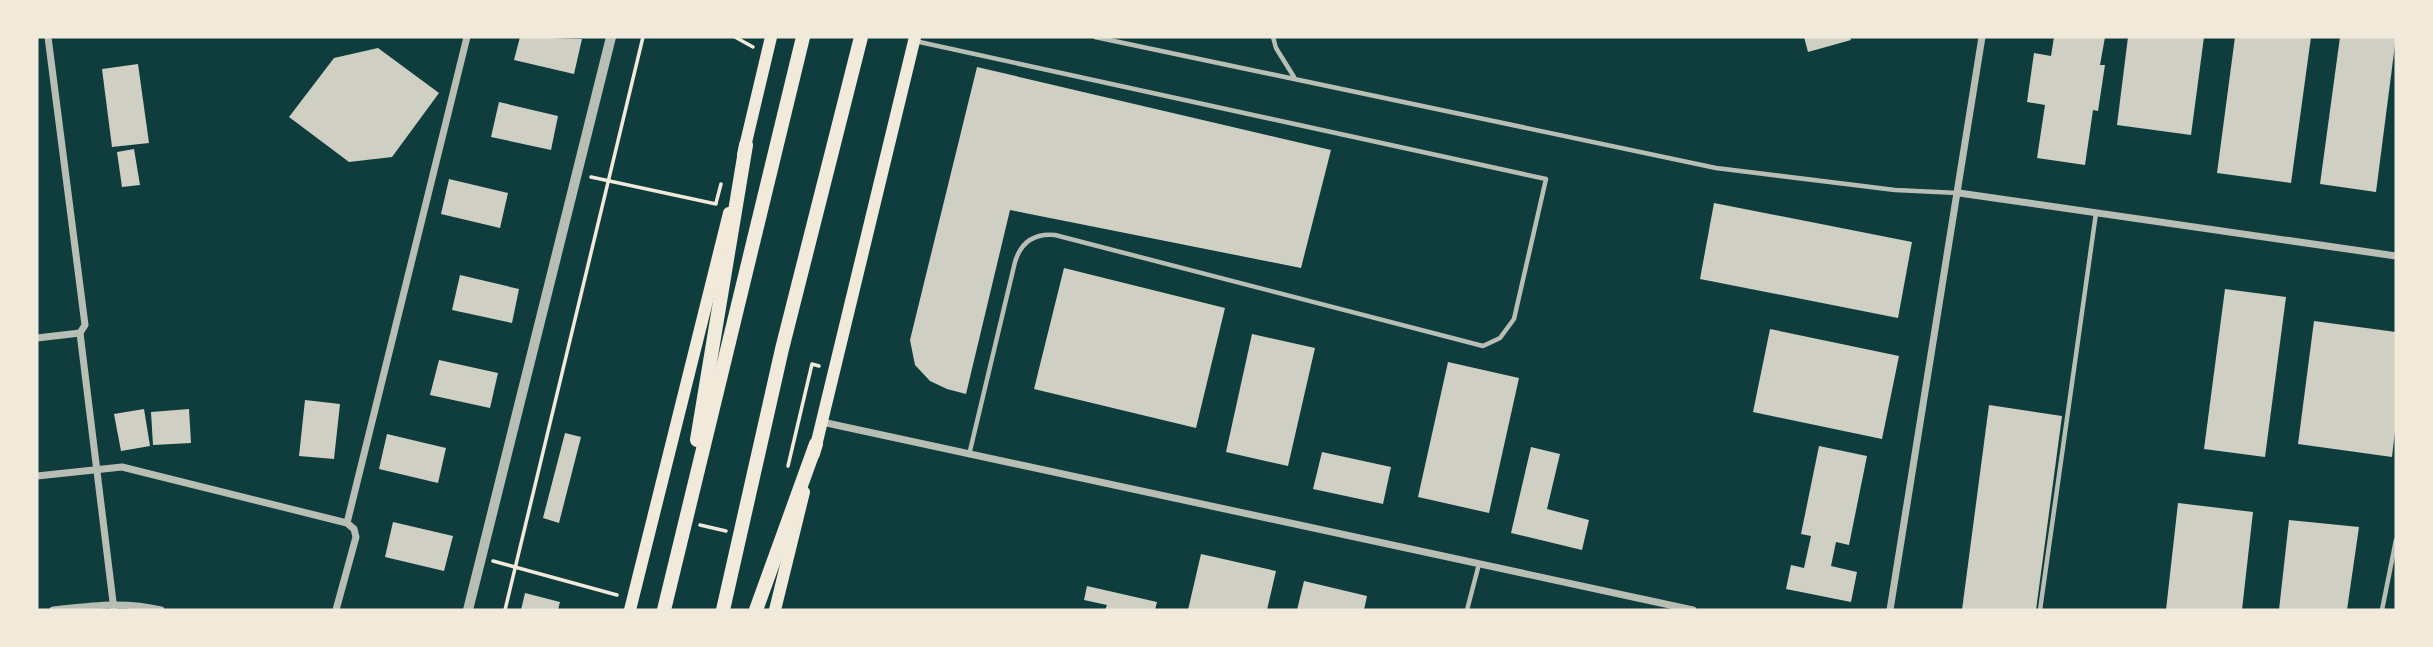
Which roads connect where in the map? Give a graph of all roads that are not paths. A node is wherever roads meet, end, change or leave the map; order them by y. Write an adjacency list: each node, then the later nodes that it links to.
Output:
1 (48, 37): 16 (street)
2 (467, 37): 23 (street)
3 (611, 37): 32 (street)
4 (771, 37): 12 (main road)
5 (803, 37): 25 (highway)
6 (860, 37): 34 (highway)
7 (1095, 37): 11 (lane)
8 (1273, 37): 11 (lane)
9 (1982, 37): 13 (street)
10 (915, 39): 18 (main road); 20 (lane)
11 (1294, 78): 13 (lane)
12 (746, 145): 25 (highway); 27 (main road)
13 (1959, 193): 14 (street); 39 (street)
14 (2096, 213): 15 (street); 40 (lane)
15 (2396, 256)
16 (80, 333): 17 (street); 21 (street)
17 (37, 338)
18 (822, 422): 19 (main road); 20 (street)
19 (816, 443): 35 (highway); 36 (main road)
20 (969, 455): 26 (street)
21 (96, 469): 22 (street); 23 (street); 28 (street)
22 (37, 476)
23 (347, 523): 31 (street)
24 (2396, 540): 41 (lane)
25 (677, 558): 33 (highway)
26 (1479, 564): 37 (lane); 38 (street)
27 (631, 605)
28 (113, 607): 29 (street); 30 (street)
29 (53, 610)
30 (162, 610)
31 (337, 610)
32 (468, 610)
33 (664, 610)
34 (723, 610)
35 (755, 610)
36 (775, 610)
37 (1467, 610)
38 (1693, 610)
39 (1890, 610)
40 (2040, 610)
41 (2382, 610)

